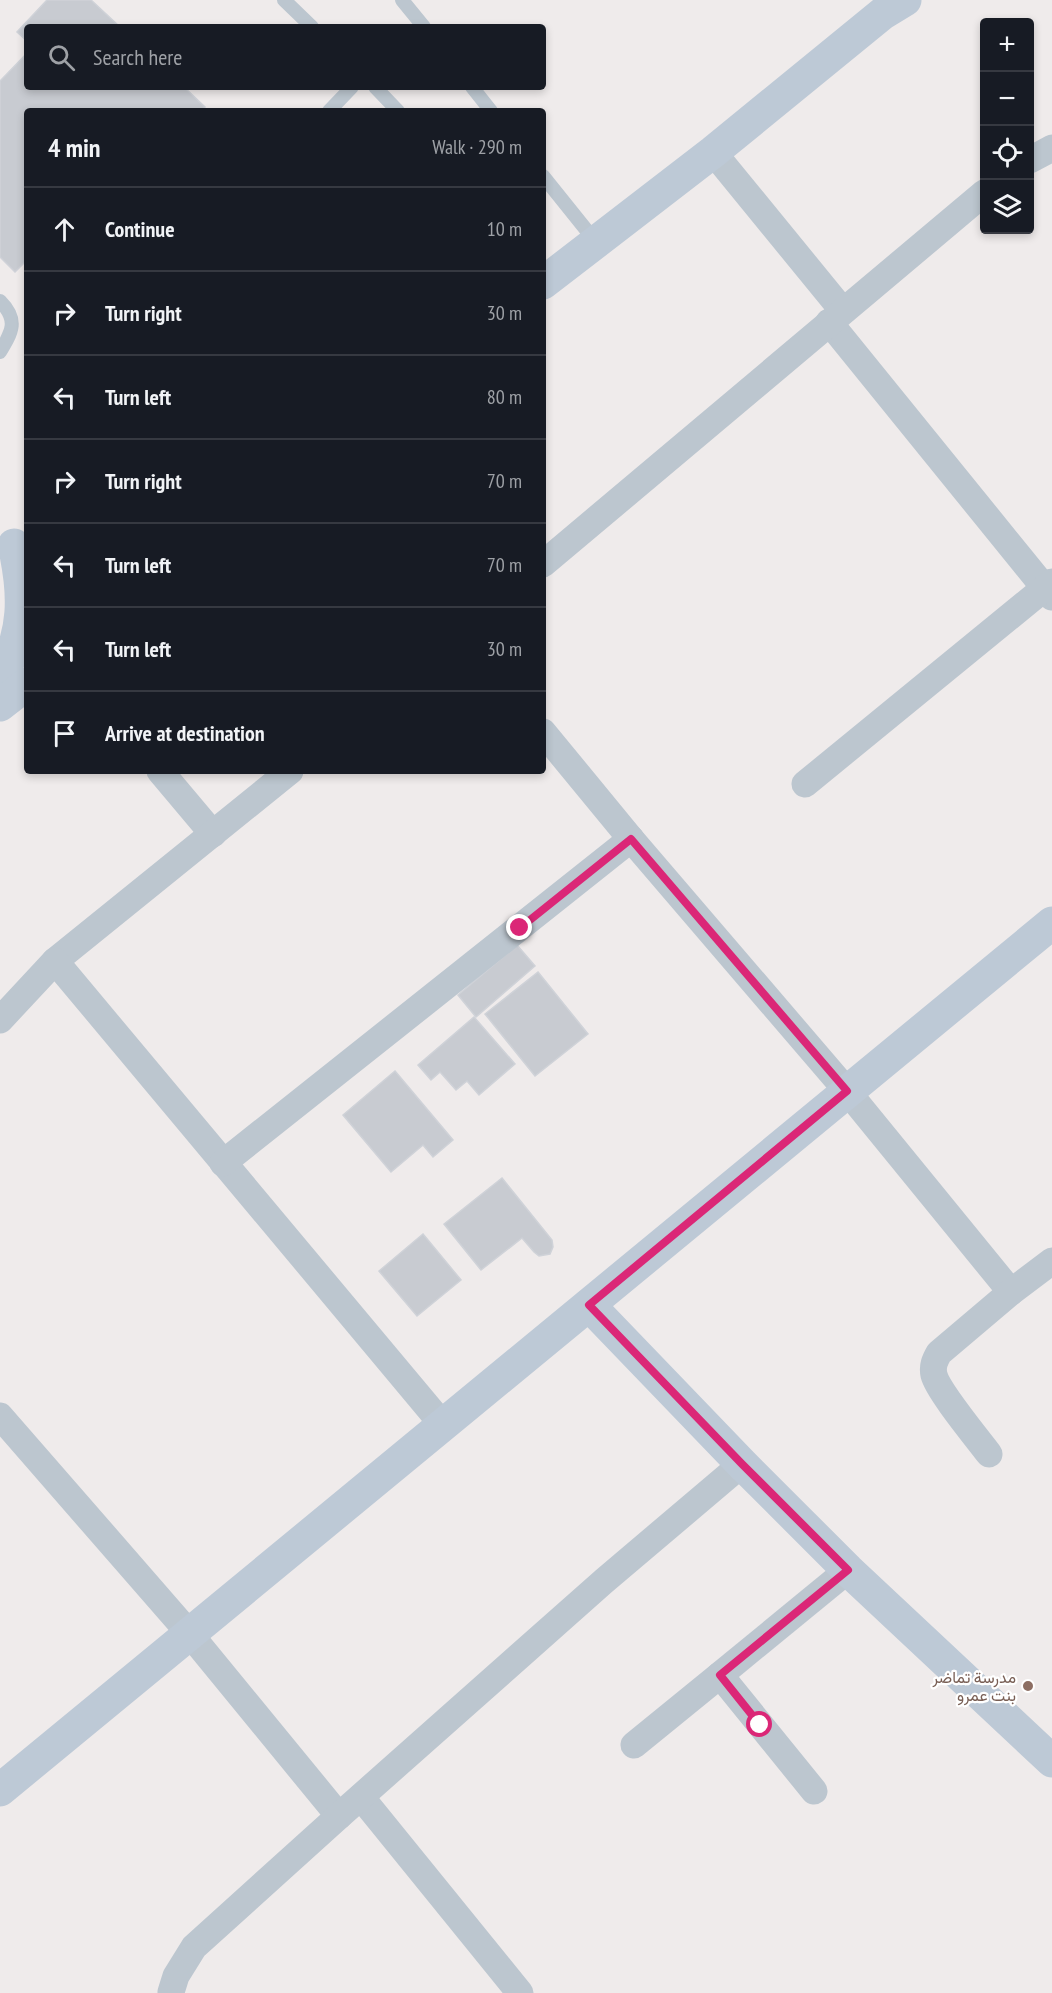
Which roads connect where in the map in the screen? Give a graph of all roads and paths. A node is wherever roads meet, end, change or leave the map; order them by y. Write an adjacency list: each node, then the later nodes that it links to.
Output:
1 (284, 0): 4 (lane)
2 (402, 0): 5 (lane)
3 (894, 5): 13 (street)
4 (309, 24)
5 (422, 24)
6 (349, 90): 9 (lane)
7 (474, 90): 11 (lane)
8 (379, 91): 10 (lane)
9 (332, 108)
10 (395, 108)
11 (489, 108)
12 (1052, 148): 14 (street)
13 (713, 152): 17 (street); 20 (street)
14 (1034, 157)
15 (546, 180): 17 (lane)
16 (980, 196): 20 (street)
17 (596, 242): 18 (street)
18 (546, 282)
19 (0, 301): 21 (lane)
20 (836, 317): 23 (street); 24 (street)
21 (0, 352)
22 (17, 546): 25 (street)
23 (546, 561)
24 (1050, 589): 31 (street)
25 (0, 678)
26 (24, 686): 27 (street)
27 (0, 705)
28 (546, 736): 33 (street)
29 (163, 774): 32 (street)
30 (286, 774): 32 (street)
31 (805, 784)
32 (213, 834): 35 (street)
33 (631, 839): 37 (street); 38 (street)
34 (1052, 923): 37 (street)
35 (55, 961): 36 (street); 38 (street)
36 (0, 1020)
37 (847, 1091): 40 (street); 41 (street)
38 (223, 1163): 43 (street)
39 (1052, 1261): 40 (street)
40 (1011, 1292): 44 (street)
41 (589, 1305): 43 (street); 45 (street)
42 (0, 1416): 47 (street)
43 (443, 1425): 47 (street)
44 (989, 1454)
45 (742, 1464): 46 (street); 53 (street)
46 (848, 1570): 48 (street); 50 (street)
47 (189, 1633): 51 (street); 54 (street)
48 (720, 1675): 49 (street); 52 (street)
49 (634, 1745)
50 (1052, 1761)
51 (0, 1790)
52 (814, 1791)
53 (360, 1797): 54 (street); 56 (street)
54 (339, 1816): 55 (street)
55 (171, 1993)
56 (520, 1993)

